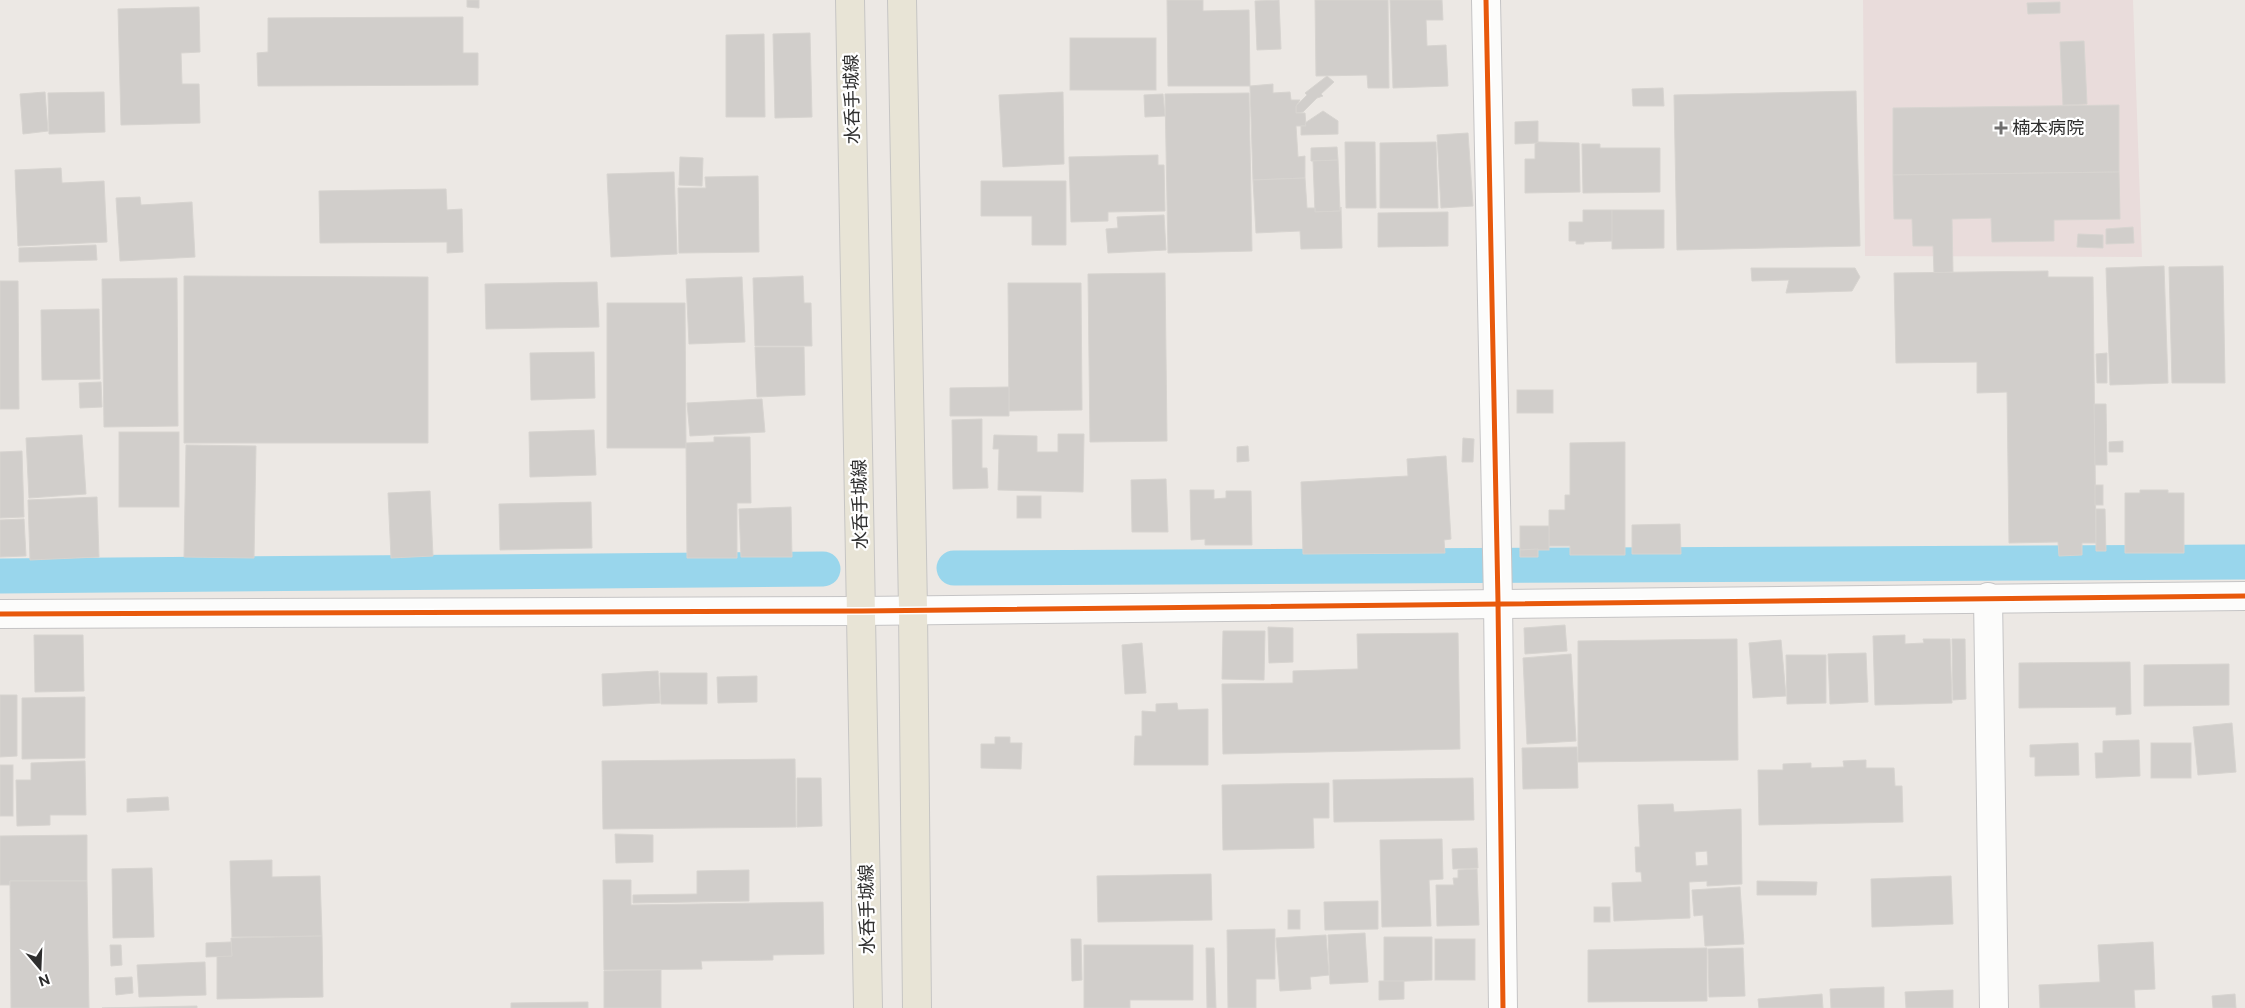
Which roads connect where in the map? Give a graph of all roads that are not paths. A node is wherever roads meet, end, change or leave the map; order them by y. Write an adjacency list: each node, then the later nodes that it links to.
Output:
1 (850, 0): 8 (main road, 水呑手城線)
2 (902, 0): 7 (main road)
3 (1486, 0): 6 (street)
4 (2245, 596): 5 (street)
5 (1988, 598): 6 (street); 13 (street)
6 (1498, 602): 7 (street); 12 (street)
7 (913, 609): 8 (street); 11 (main road)
8 (862, 610): 9 (street); 10 (main road, 水呑手城線)
9 (0, 614)
10 (868, 1008)
11 (917, 1008)
12 (1503, 1008)
13 (1994, 1008)

